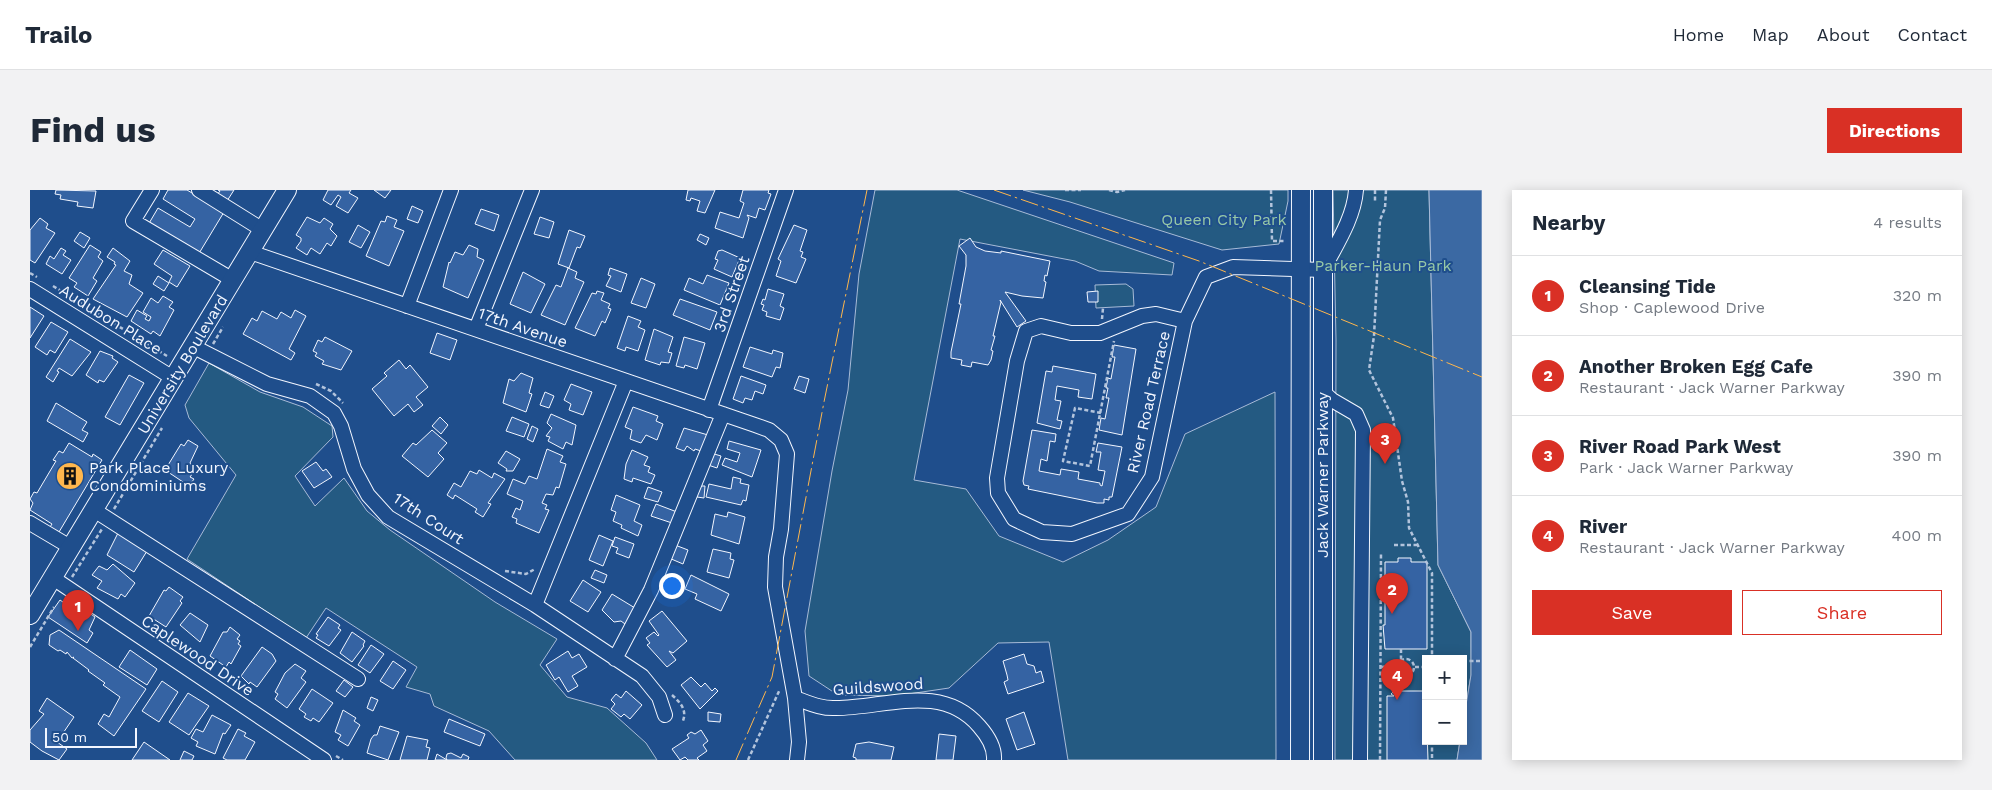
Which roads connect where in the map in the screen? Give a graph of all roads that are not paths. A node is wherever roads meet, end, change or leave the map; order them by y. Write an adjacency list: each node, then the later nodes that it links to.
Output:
1 (152, 190): 14 (street)
2 (199, 190): 10 (street)
3 (287, 190): 10 (main road, University Boulevard)
4 (451, 190): 16 (street)
5 (532, 190): 18 (street)
6 (786, 190): 23 (street, 3rd Street)
7 (1301, 190): 12 (main road, Jack Warner Parkway)
8 (1323, 190): 13 (main road, Jack Warner Parkway)
9 (1356, 190): 13 (street)
10 (263, 230): 11 (main road, University Boulevard)
11 (250, 252): 14 (main road, University Boulevard); 16 (street, 17th Avenue)
12 (1294, 268): 13 (street, River Road Terrace); 17 (street, River Road Terrace); 40 (main road, Jack Warner Parkway)
13 (1323, 270): 22 (main road, Jack Warner Parkway)
14 (233, 280): 19 (main road, University Boulevard)
15 (34, 283): 20 (street, Audubon Place)
16 (407, 306): 18 (street, 17th Avenue)
17 (1185, 321): 17 (street, River Road Terrace)
18 (476, 329): 21 (street, 17th Avenue)
19 (192, 346): 20 (main road, University Boulevard); 31 (street, 17th Court)
20 (173, 378): 27 (main road, University Boulevard)
21 (626, 381): 23 (street, 17th Avenue); 31 (street)
22 (1322, 391): 24 (street); 26 (main road, Jack Warner Parkway)
23 (709, 410): 25 (street, 17th Avenue)
24 (1345, 410): 26 (street); 42 (street)
25 (723, 414): 33 (street); 35 (street, 17th Avenue)
26 (1322, 421): 41 (main road, Jack Warner Parkway)
27 (101, 514): 29 (main road, University Boulevard); 34 (street)
28 (30, 523): 29 (street)
29 (72, 548): 30 (main road, University Boulevard)
30 (63, 581): 32 (main road, University Boulevard); 37 (street, Caplewood Drive)
31 (536, 605): 33 (street, 17th Court)
32 (30, 615)
33 (615, 659): 36 (street, 17th Court)
34 (358, 679)
35 (795, 698): 38 (street); 39 (street, Guildswood)
36 (665, 715)
37 (324, 760)
38 (797, 760)
39 (994, 760)
40 (1300, 760)
41 (1323, 760)
42 (1360, 760)

